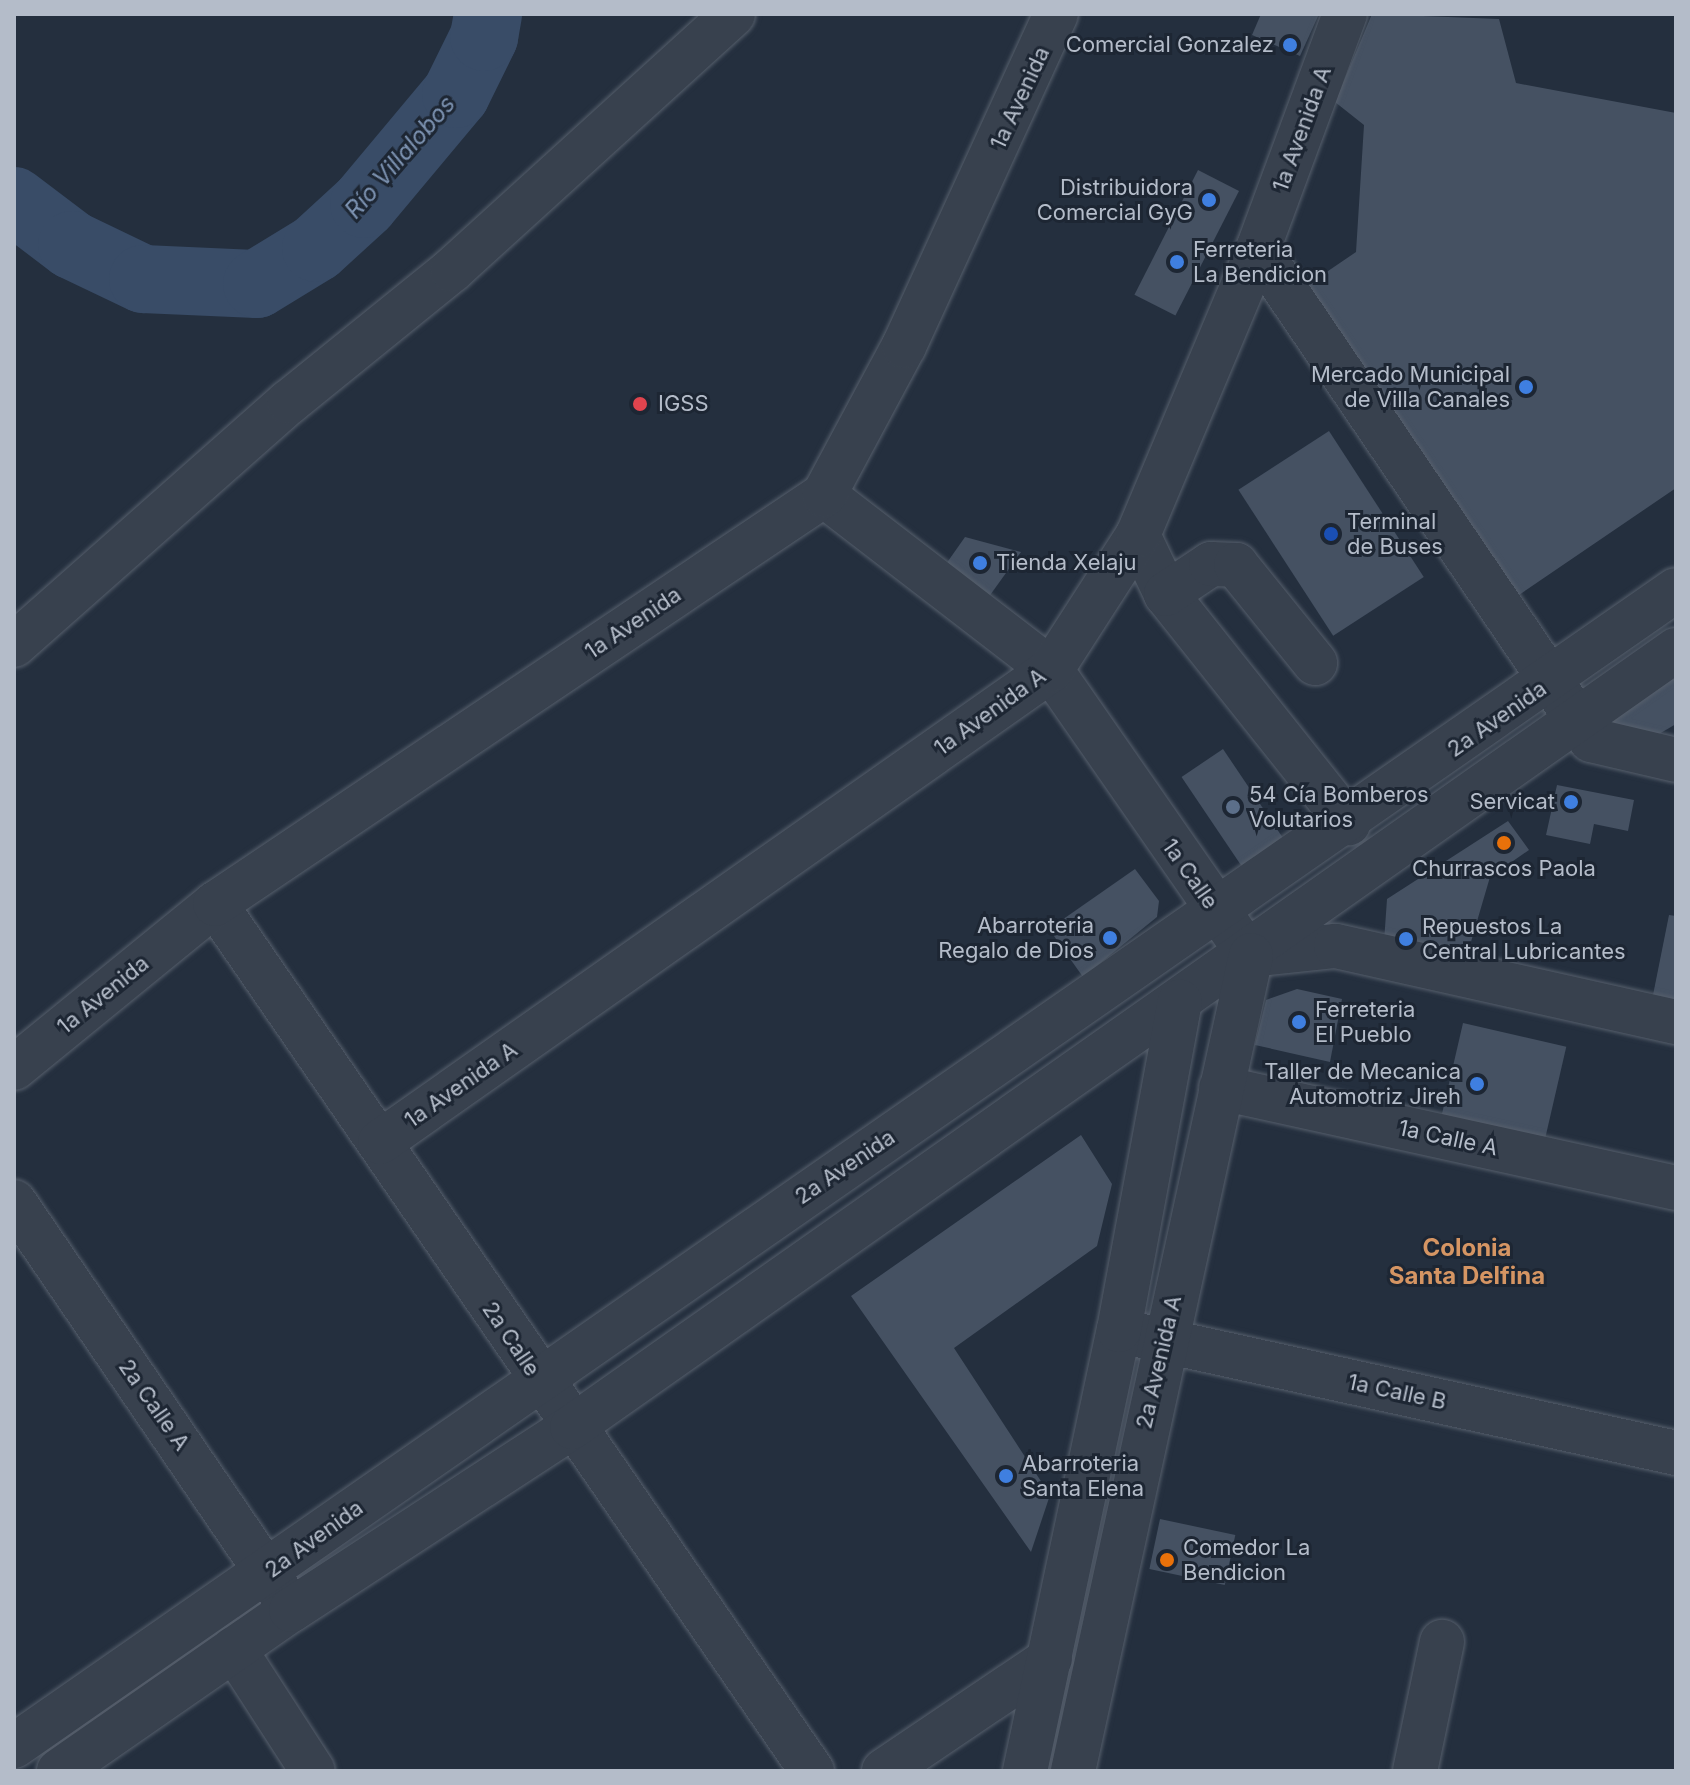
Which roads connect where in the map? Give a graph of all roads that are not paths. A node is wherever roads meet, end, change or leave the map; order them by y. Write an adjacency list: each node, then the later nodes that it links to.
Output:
1 (733, 14): 9 (street)
2 (1056, 14): 5 (street, 1a Avenida)
3 (1345, 14): 4 (street, 1a Avenida A)
4 (1258, 249): 6 (street, 1a Avenida A); 13 (street)
5 (824, 495): 12 (street, 1a Calle); 17 (street, 1a Avenida)
6 (1138, 535): 8 (street); 12 (street, 1a Avenida A)
7 (1676, 590): 13 (street, 2a Avenida)
8 (1166, 594): 11 (street); 16 (street)
9 (14, 645)
10 (1676, 650): 14 (street, 2a Avenida)
11 (1315, 663)
12 (1051, 670): 18 (street, 1a Calle); 24 (street, 1a Avenida A)
13 (1549, 683): 14 (street); 16 (street, 2a Avenida)
14 (1576, 719): 15 (street); 19 (street, 2a Avenida)
15 (1676, 760)
16 (1348, 823): 18 (street, 2a Avenida)
17 (215, 904): 22 (street, 1a Avenida); 24 (street, 2a Calle)
18 (1217, 914): 19 (street, 1a Calle); 29 (street, 2a Avenida)
19 (1251, 955): 20 (street, 2a Avenida); 21 (street); 23 (street, 2a Avenida A)
20 (1180, 1002): 27 (street, 2a Avenida A); 30 (street, 2a Avenida)
21 (1676, 1022)
22 (14, 1068)
23 (1221, 1088): 25 (street, 1a Calle A); 28 (street, 2a Avenida A)
24 (380, 1142): 29 (street, 2a Calle)
25 (1676, 1188)
26 (14, 1202): 32 (street, 2a Calle A)
27 (1119, 1330): 28 (street, 1a Calle B); 36 (street, 2a Avenida A)
28 (1163, 1341): 31 (street, 1a Calle B); 38 (street, 2a Avenida A)
29 (536, 1377): 30 (street, 2a Calle); 32 (street, 2a Avenida)
30 (572, 1427): 33 (street, 2a Avenida); 41 (street, 2a Calle)
31 (1676, 1453)
32 (270, 1572): 33 (street, 2a Calle A); 37 (street, 2a Avenida)
33 (291, 1610): 35 (street, 2a Avenida)
34 (1442, 1642): 44 (street)
35 (234, 1649): 39 (street, 2a Avenida); 40 (street)
36 (1050, 1659): 42 (street); 43 (street, 2a Avenida A)
37 (14, 1746)
38 (1078, 1770)
39 (59, 1771)
40 (313, 1771)
41 (812, 1771)
42 (884, 1771)
43 (1025, 1771)
44 (1415, 1771)

